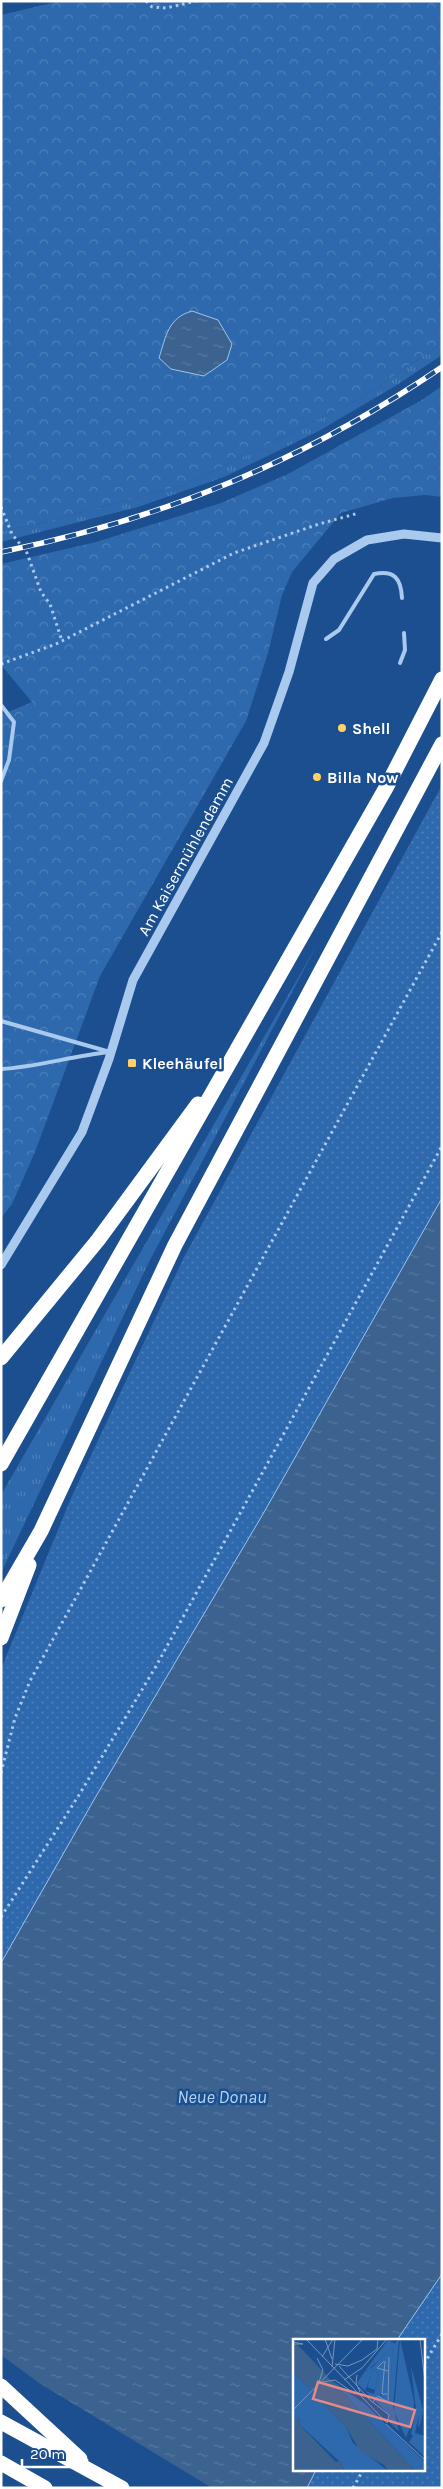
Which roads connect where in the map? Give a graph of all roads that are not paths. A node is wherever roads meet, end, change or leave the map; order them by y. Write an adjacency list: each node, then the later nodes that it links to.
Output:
1 (442, 538): 11 (street, Am Kaisermühlendamm)
2 (402, 598): 4 (lane)
3 (404, 633): 5 (lane)
4 (326, 639)
5 (400, 663)
6 (442, 679): 12 (highway)
7 (1, 705): 9 (lane)
8 (442, 744): 17 (highway)
9 (1, 781)
10 (1, 1021): 11 (lane)
11 (111, 1052): 13 (lane); 14 (street, Am Kaisermühlendamm)
12 (230, 1064): 15 (highway); 16 (highway)
13 (1, 1069)
14 (1, 1265)
15 (1, 1358)
16 (1, 1464)
17 (40, 1531): 18 (highway); 19 (highway)
18 (1, 1600)
19 (1, 1638)
20 (1, 2386): 23 (highway)
21 (1, 2422): 23 (highway)
22 (4, 2467): 24 (highway)
23 (96, 2473): 25 (highway)
24 (45, 2488)
25 (122, 2488)

